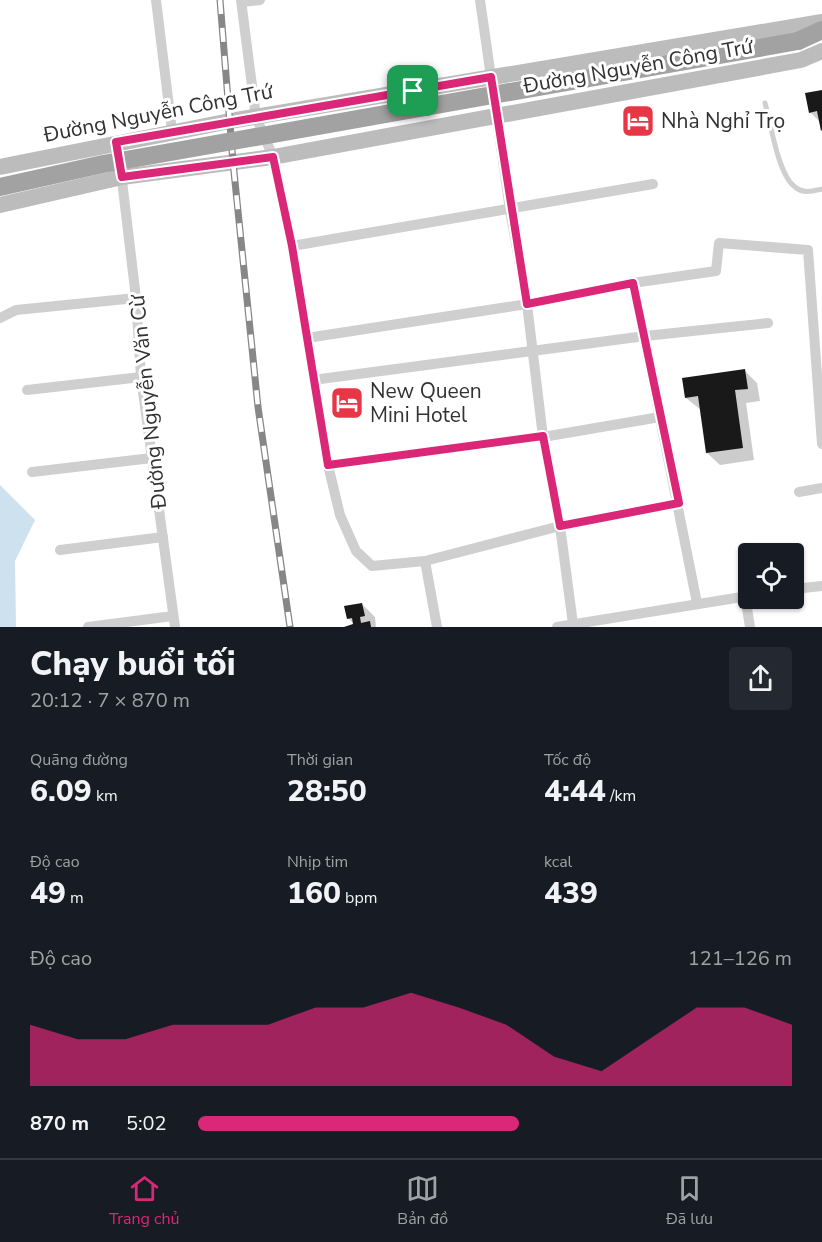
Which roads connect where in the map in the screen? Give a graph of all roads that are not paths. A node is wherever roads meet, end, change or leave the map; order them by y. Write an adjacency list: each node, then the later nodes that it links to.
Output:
1 (156, 0): 14 (street)
2 (260, 0): 4 (street)
3 (480, 0): 10 (street)
4 (241, 1): 13 (street)
5 (822, 22): 10 (main road, Đường Nguyễn Công Trứ)
6 (822, 30): 7 (highway)
7 (798, 41): 8 (highway); 20 (highway, bridge)
8 (822, 41)
9 (822, 51): 12 (main road, Đường Nguyễn Công Trứ)
10 (491, 77): 12 (street); 13 (main road, Đường Nguyễn Công Trứ)
11 (765, 103): 21 (lane)
12 (496, 115): 16 (main road, Đường Nguyễn Công Trứ); 23 (street)
13 (256, 117): 14 (main road, Đường Nguyễn Công Trứ); 16 (street)
14 (172, 131): 15 (main road, Đường Nguyễn Công Trứ)
15 (116, 142): 17 (main road, Đường Nguyễn Công Trứ); 18 (street, Đường Nguyễn Văn Cừ)
16 (273, 157): 18 (main road, Đường Nguyễn Công Trứ); 24 (street)
17 (0, 167)
18 (122, 177): 22 (main road, Đường Nguyễn Công Trứ); 26 (street, Đường Nguyễn Văn Cừ)
19 (653, 184): 23 (street)
20 (0, 187)
21 (822, 189)
22 (0, 205)
23 (510, 210): 24 (street); 27 (street)
24 (292, 246): 31 (street)
25 (633, 283): 27 (street); 30 (street); 38 (street)
26 (136, 298): 28 (street); 33 (street, Đường Nguyễn Văn Cừ)
27 (527, 304): 31 (street); 32 (street)
28 (0, 318)
29 (768, 323): 30 (street)
30 (645, 336): 32 (street); 36 (street)
31 (307, 338): 34 (street)
32 (532, 352): 34 (street); 37 (street)
33 (141, 377): 35 (street); 39 (street, Đường Nguyễn Văn Cừ)
34 (313, 380): 40 (street)
35 (27, 390)
36 (660, 417): 37 (street); 44 (street)
37 (543, 436): 40 (street); 45 (street)
38 (822, 444)
39 (152, 458): 41 (street); 46 (street, Đường Nguyễn Văn Cừ)
40 (328, 465): 48 (street)
41 (32, 472)
42 (822, 488): 43 (street)
43 (799, 492)
44 (679, 503): 45 (street); 52 (street)
45 (560, 526): 48 (street); 55 (street)
46 (163, 537): 47 (street); 54 (street, Đường Nguyễn Văn Cừ)
47 (60, 549)
48 (425, 561): 58 (street)
49 (822, 586): 50 (street)
50 (804, 589)
51 (738, 597): 52 (street)
52 (697, 603): 56 (street)
53 (748, 609): 60 (street)
54 (174, 621): 57 (street)
55 (573, 624): 56 (street); 59 (street)
56 (588, 625)
57 (88, 627)
58 (437, 627)
59 (557, 627)
60 (750, 627)

